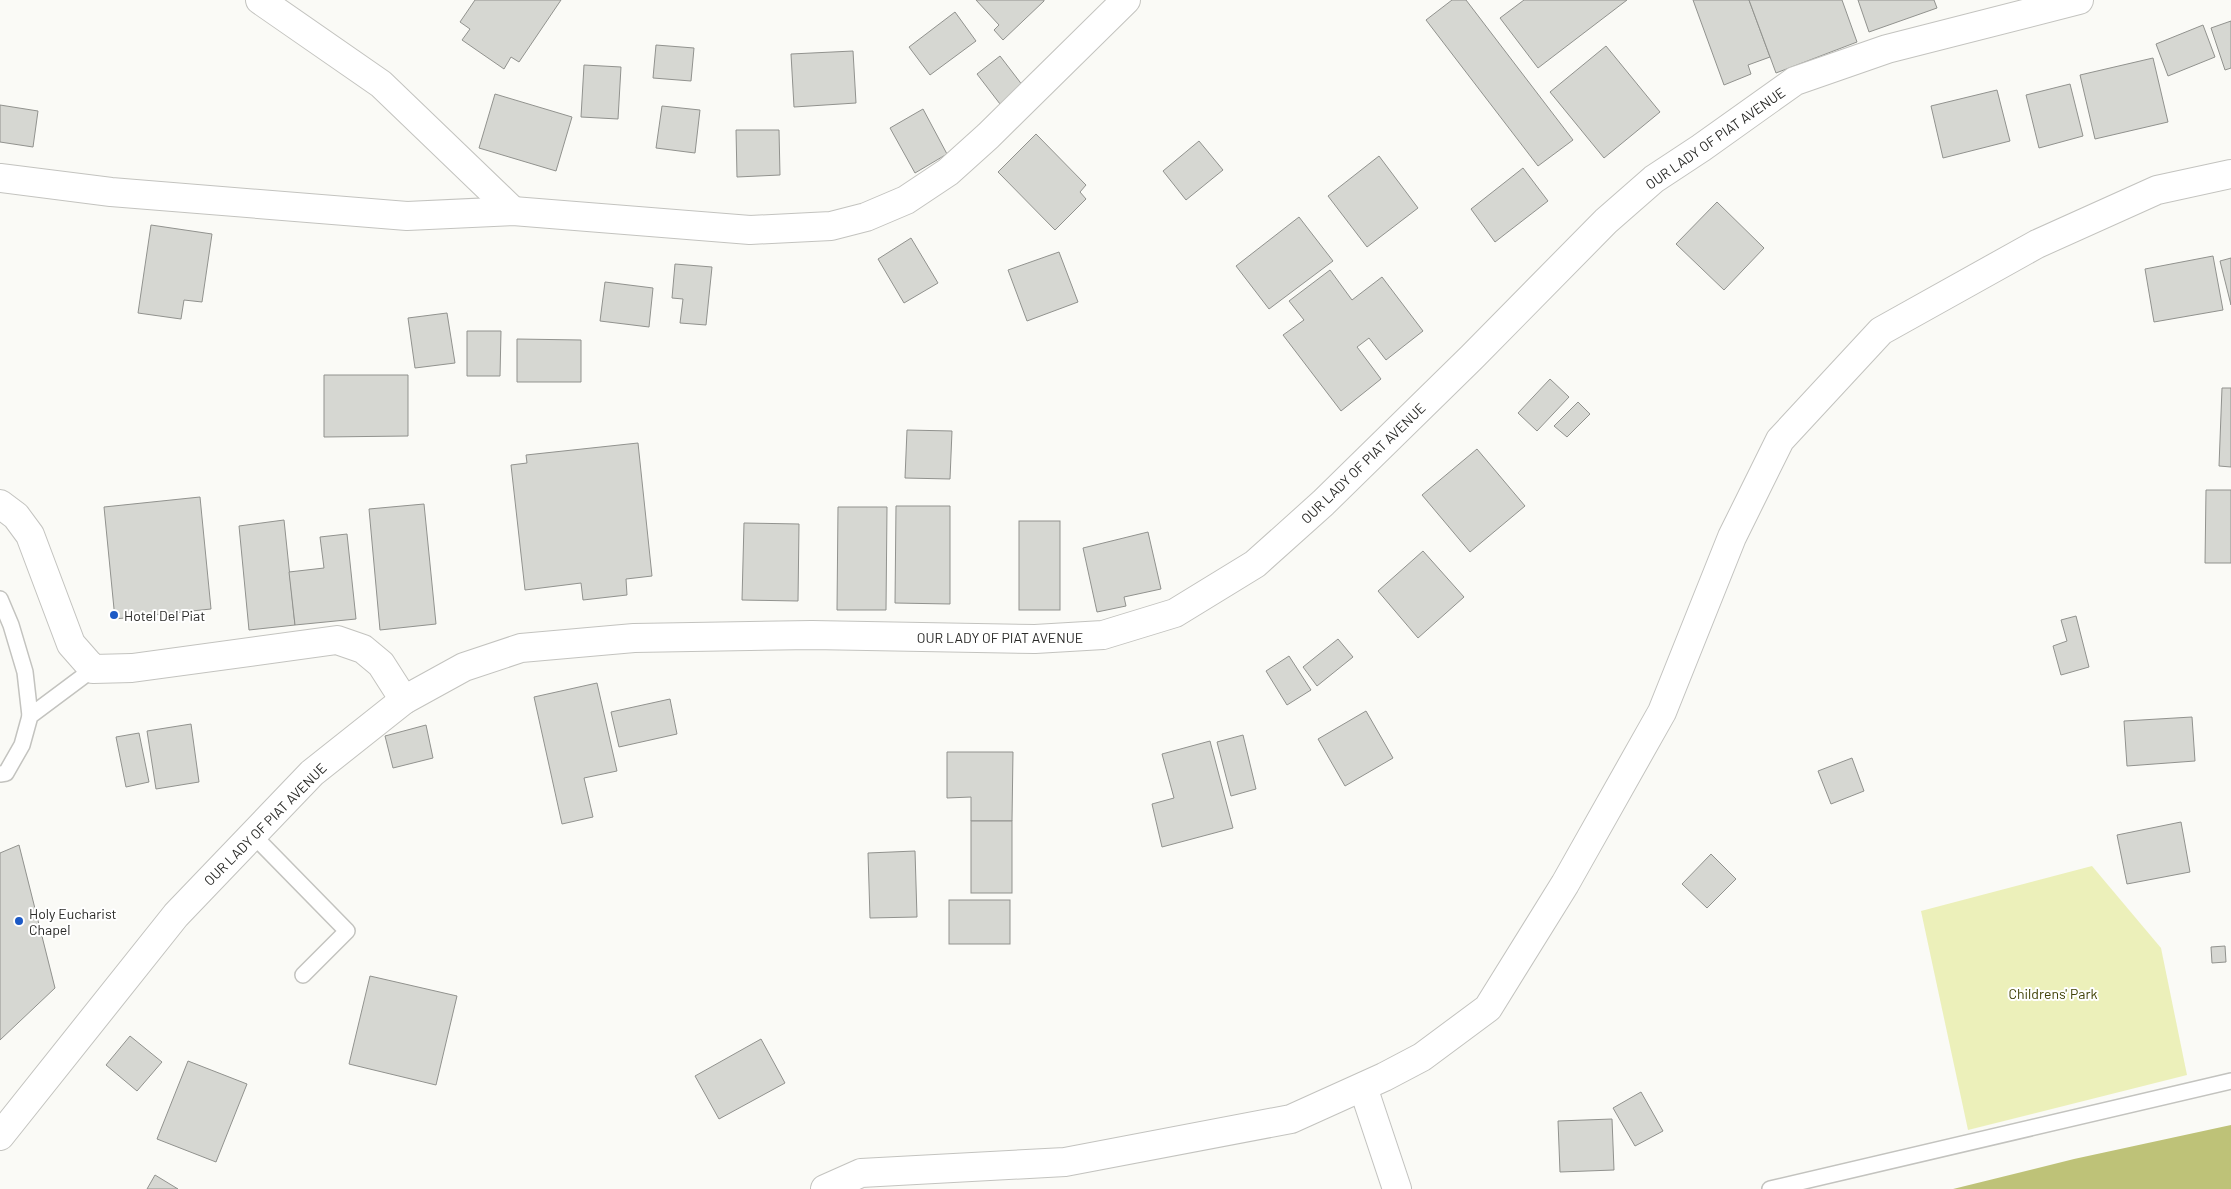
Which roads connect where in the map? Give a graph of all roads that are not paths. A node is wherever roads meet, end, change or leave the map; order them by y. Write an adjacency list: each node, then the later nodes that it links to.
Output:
1 (260, 0): 6 (street)
2 (1126, 0): 6 (street)
3 (2079, 0): 10 (street, OUR LADY OF PIAT AVENUE)
4 (2231, 174): 16 (street)
5 (0, 178): 6 (street)
6 (513, 211)
7 (0, 504): 9 (street)
8 (0, 599): 11 (lane)
9 (92, 669): 10 (street); 11 (lane)
10 (404, 700): 13 (street, OUR LADY OF PIAT AVENUE)
11 (30, 716): 12 (lane)
12 (0, 774)
13 (254, 835): 14 (lane); 17 (street, OUR LADY OF PIAT AVENUE)
14 (303, 975)
15 (2231, 1081): 20 (lane)
16 (1363, 1087): 18 (street); 19 (street)
17 (0, 1136)
18 (825, 1189)
19 (1397, 1189)
20 (1770, 1189)

